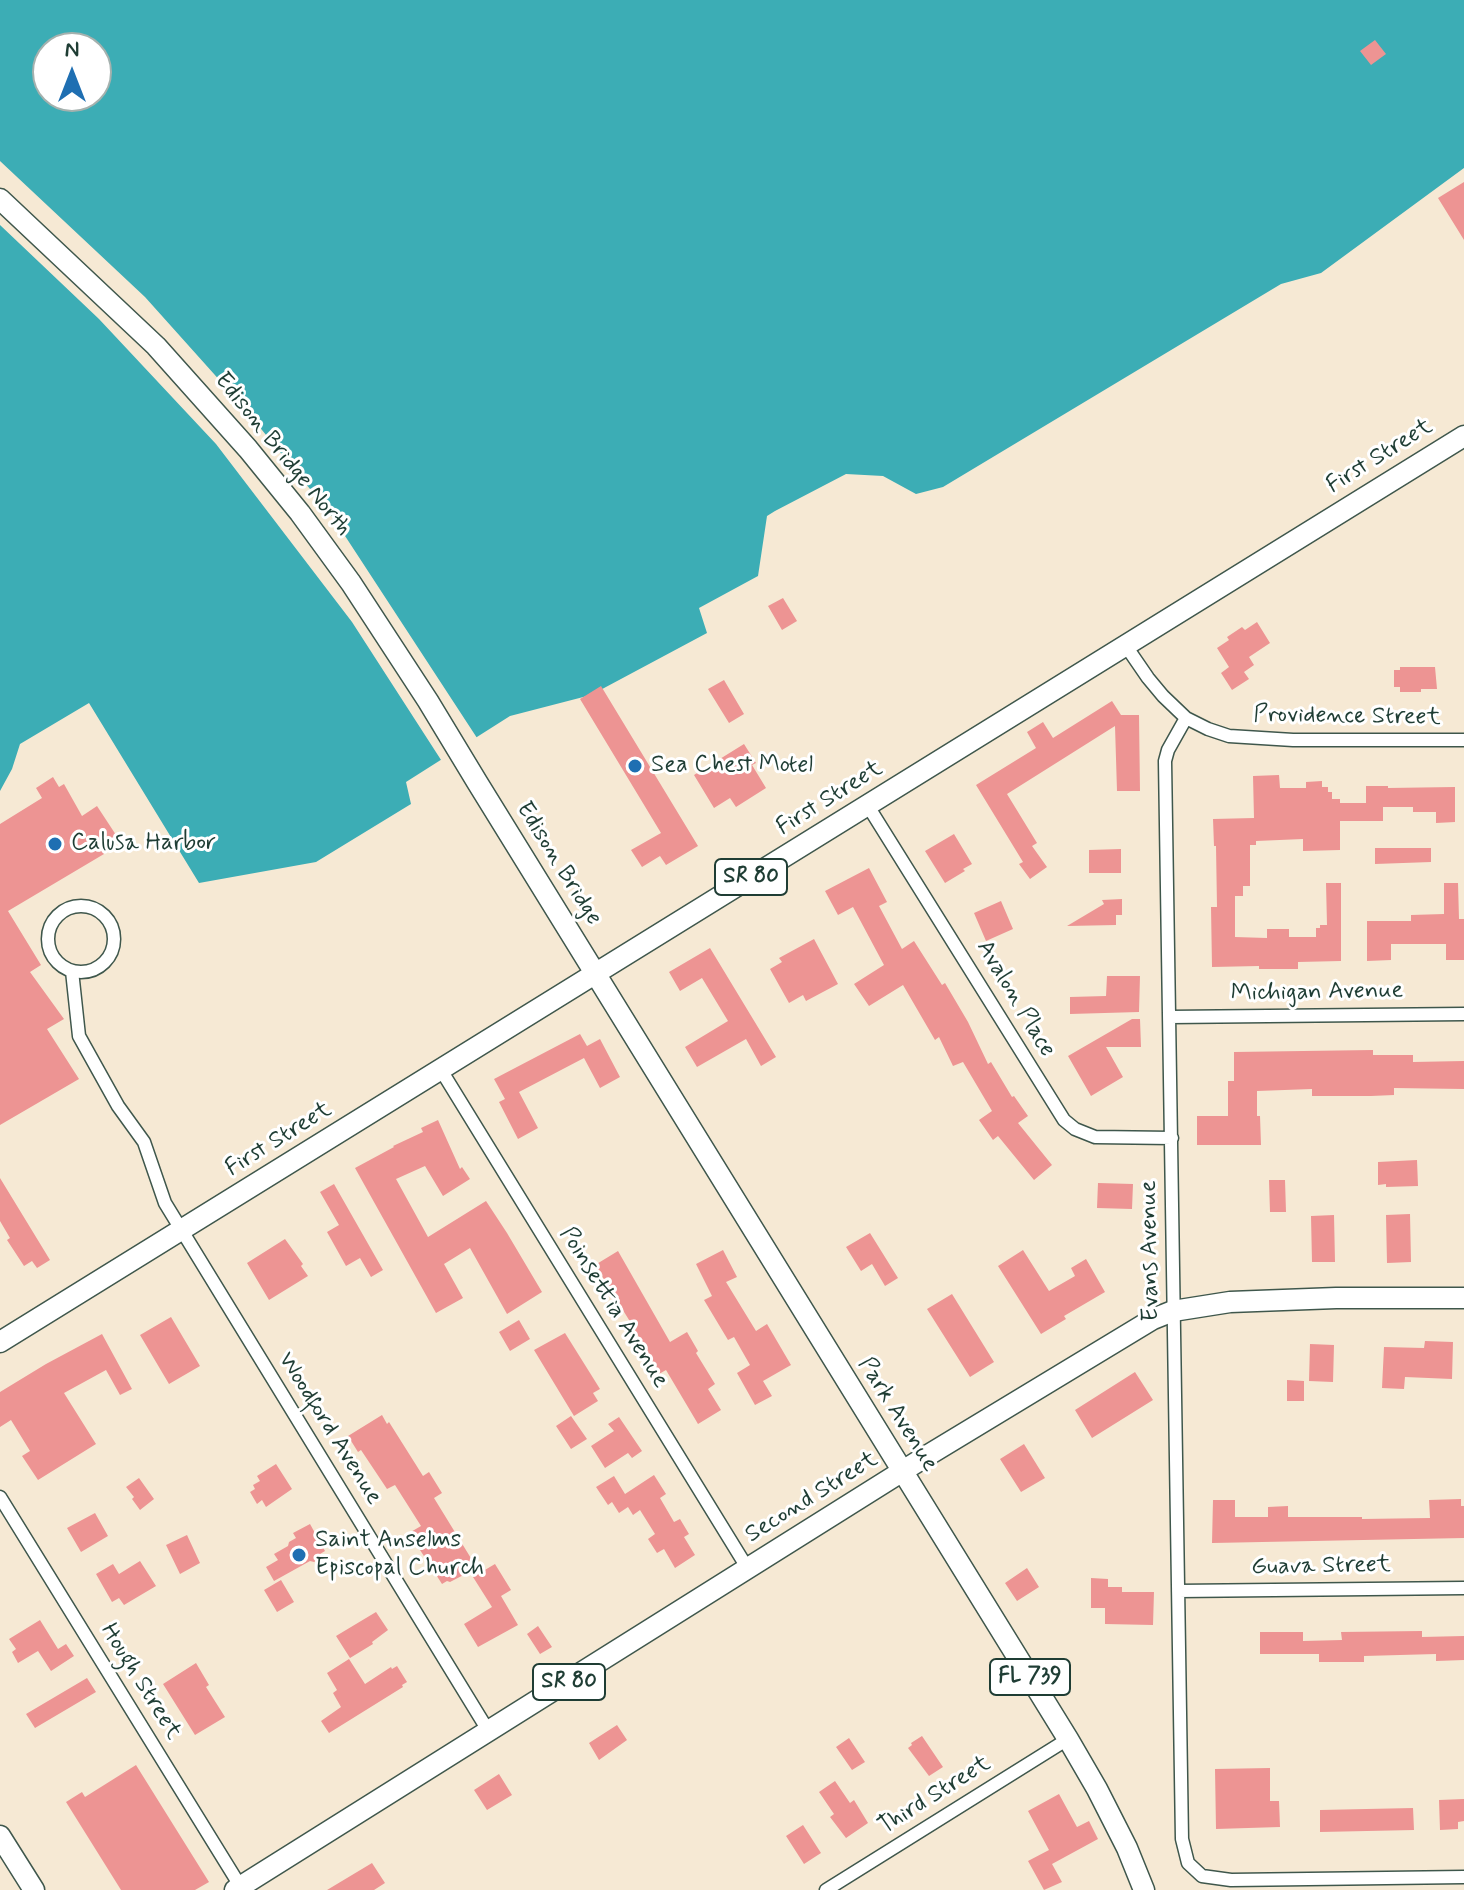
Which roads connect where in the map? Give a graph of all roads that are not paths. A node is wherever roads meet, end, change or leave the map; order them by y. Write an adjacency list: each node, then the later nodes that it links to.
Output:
1 (0, 199): 6 (main road, Edison Bridge North)
2 (1464, 436): 3 (main road, First Street / SR 80)
3 (1126, 646): 4 (street); 7 (main road, First Street / SR 80)
4 (1186, 718): 5 (street, Providence Street); 11 (street, Evans Avenue)
5 (1464, 740)
6 (477, 782): 9 (main road, Edison Bridge)
7 (868, 806): 9 (main road, First Street / SR 80); 13 (street, Avalon Place)
8 (72, 971): 8 (street); 14 (street)
9 (595, 973): 12 (main road, First Street / SR 80); 18 (main road, Park Avenue)
10 (1464, 1014): 11 (street, Michigan Avenue)
11 (1170, 1017): 13 (street, Evans Avenue)
12 (441, 1070): 14 (main road, First Street / SR 80); 20 (street, Poinsettia Avenue)
13 (1172, 1138): 16 (street, Evans Avenue)
14 (181, 1231): 17 (main road, First Street / SR 80); 23 (street, Woodford Avenue)
15 (1464, 1298): 16 (main road, Second Street / SR 80)
16 (1173, 1311): 18 (main road, Second Street / SR 80); 22 (street, Evans Avenue)
17 (0, 1342)
18 (902, 1472): 20 (main road, Second Street / SR 80); 24 (main road, Park Avenue / FL 739)
19 (0, 1497): 27 (street, Hough Street)
20 (748, 1569): 23 (main road, Second Street / SR 80)
21 (1464, 1588): 22 (street, Guava Street)
22 (1178, 1591): 26 (street, Evans Avenue)
23 (489, 1732): 27 (main road, Second Street / SR 80)
24 (1068, 1739): 29 (street, Third Street); 30 (main road, Park Avenue / FL 739)
25 (0, 1836): 28 (main road)
26 (1464, 1877)
27 (239, 1889)
28 (34, 1890)
29 (826, 1890)
30 (1144, 1890)

